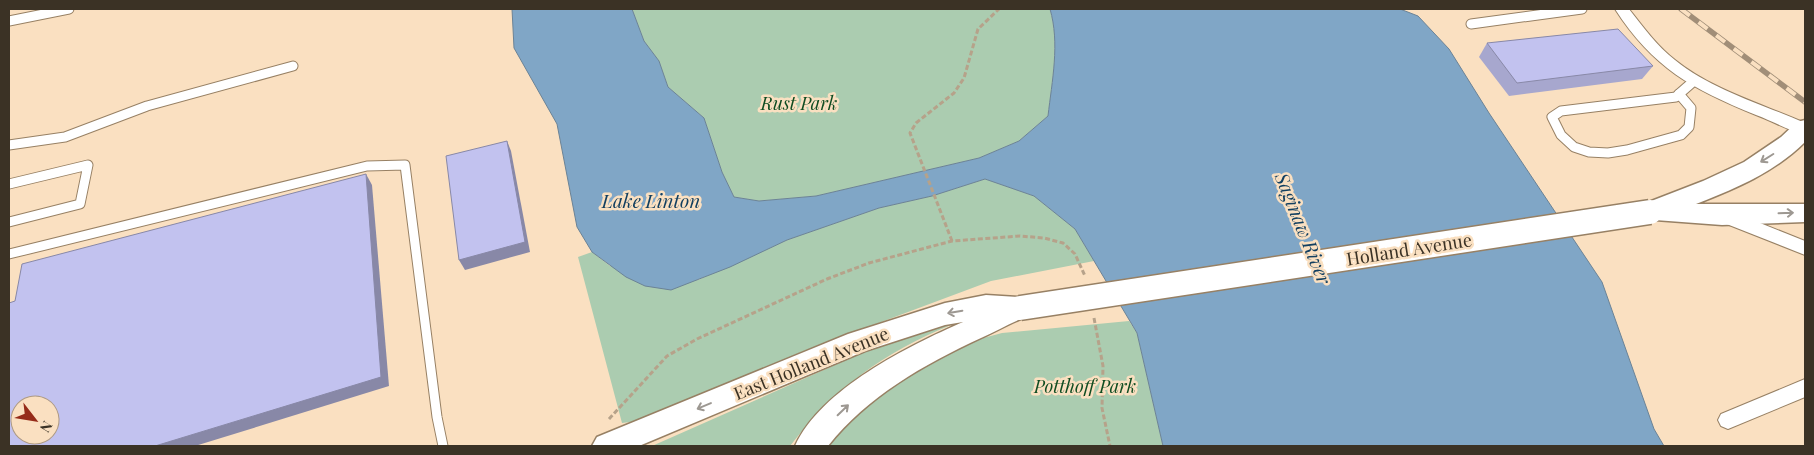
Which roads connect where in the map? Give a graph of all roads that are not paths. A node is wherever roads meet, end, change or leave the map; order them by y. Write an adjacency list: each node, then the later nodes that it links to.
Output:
1 (69, 9): 4 (lane)
2 (1582, 9): 5 (lane)
3 (1622, 9): 7 (street)
4 (9, 21)
5 (1471, 24)
6 (293, 66): 10 (lane)
7 (1695, 80): 8 (lane); 9 (street)
8 (1679, 94): 8 (lane)
9 (1805, 129): 12 (main road, one-way to 12)
10 (9, 145)
11 (9, 184): 15 (lane)
12 (1650, 212): 14 (main road); 18 (main road, Holland Avenue, bridge)
13 (1805, 212): 14 (main road, one-way to 13)
14 (1722, 215): 16 (street)
15 (9, 222)
16 (1805, 248)
17 (9, 254): 21 (lane)
18 (1020, 308): 22 (main road, East Holland Avenue, one-way to 22); 23 (main road, one-way to 18)
19 (1805, 388): 20 (street)
20 (1728, 420)
21 (443, 446)
22 (607, 446)
23 (810, 446)

